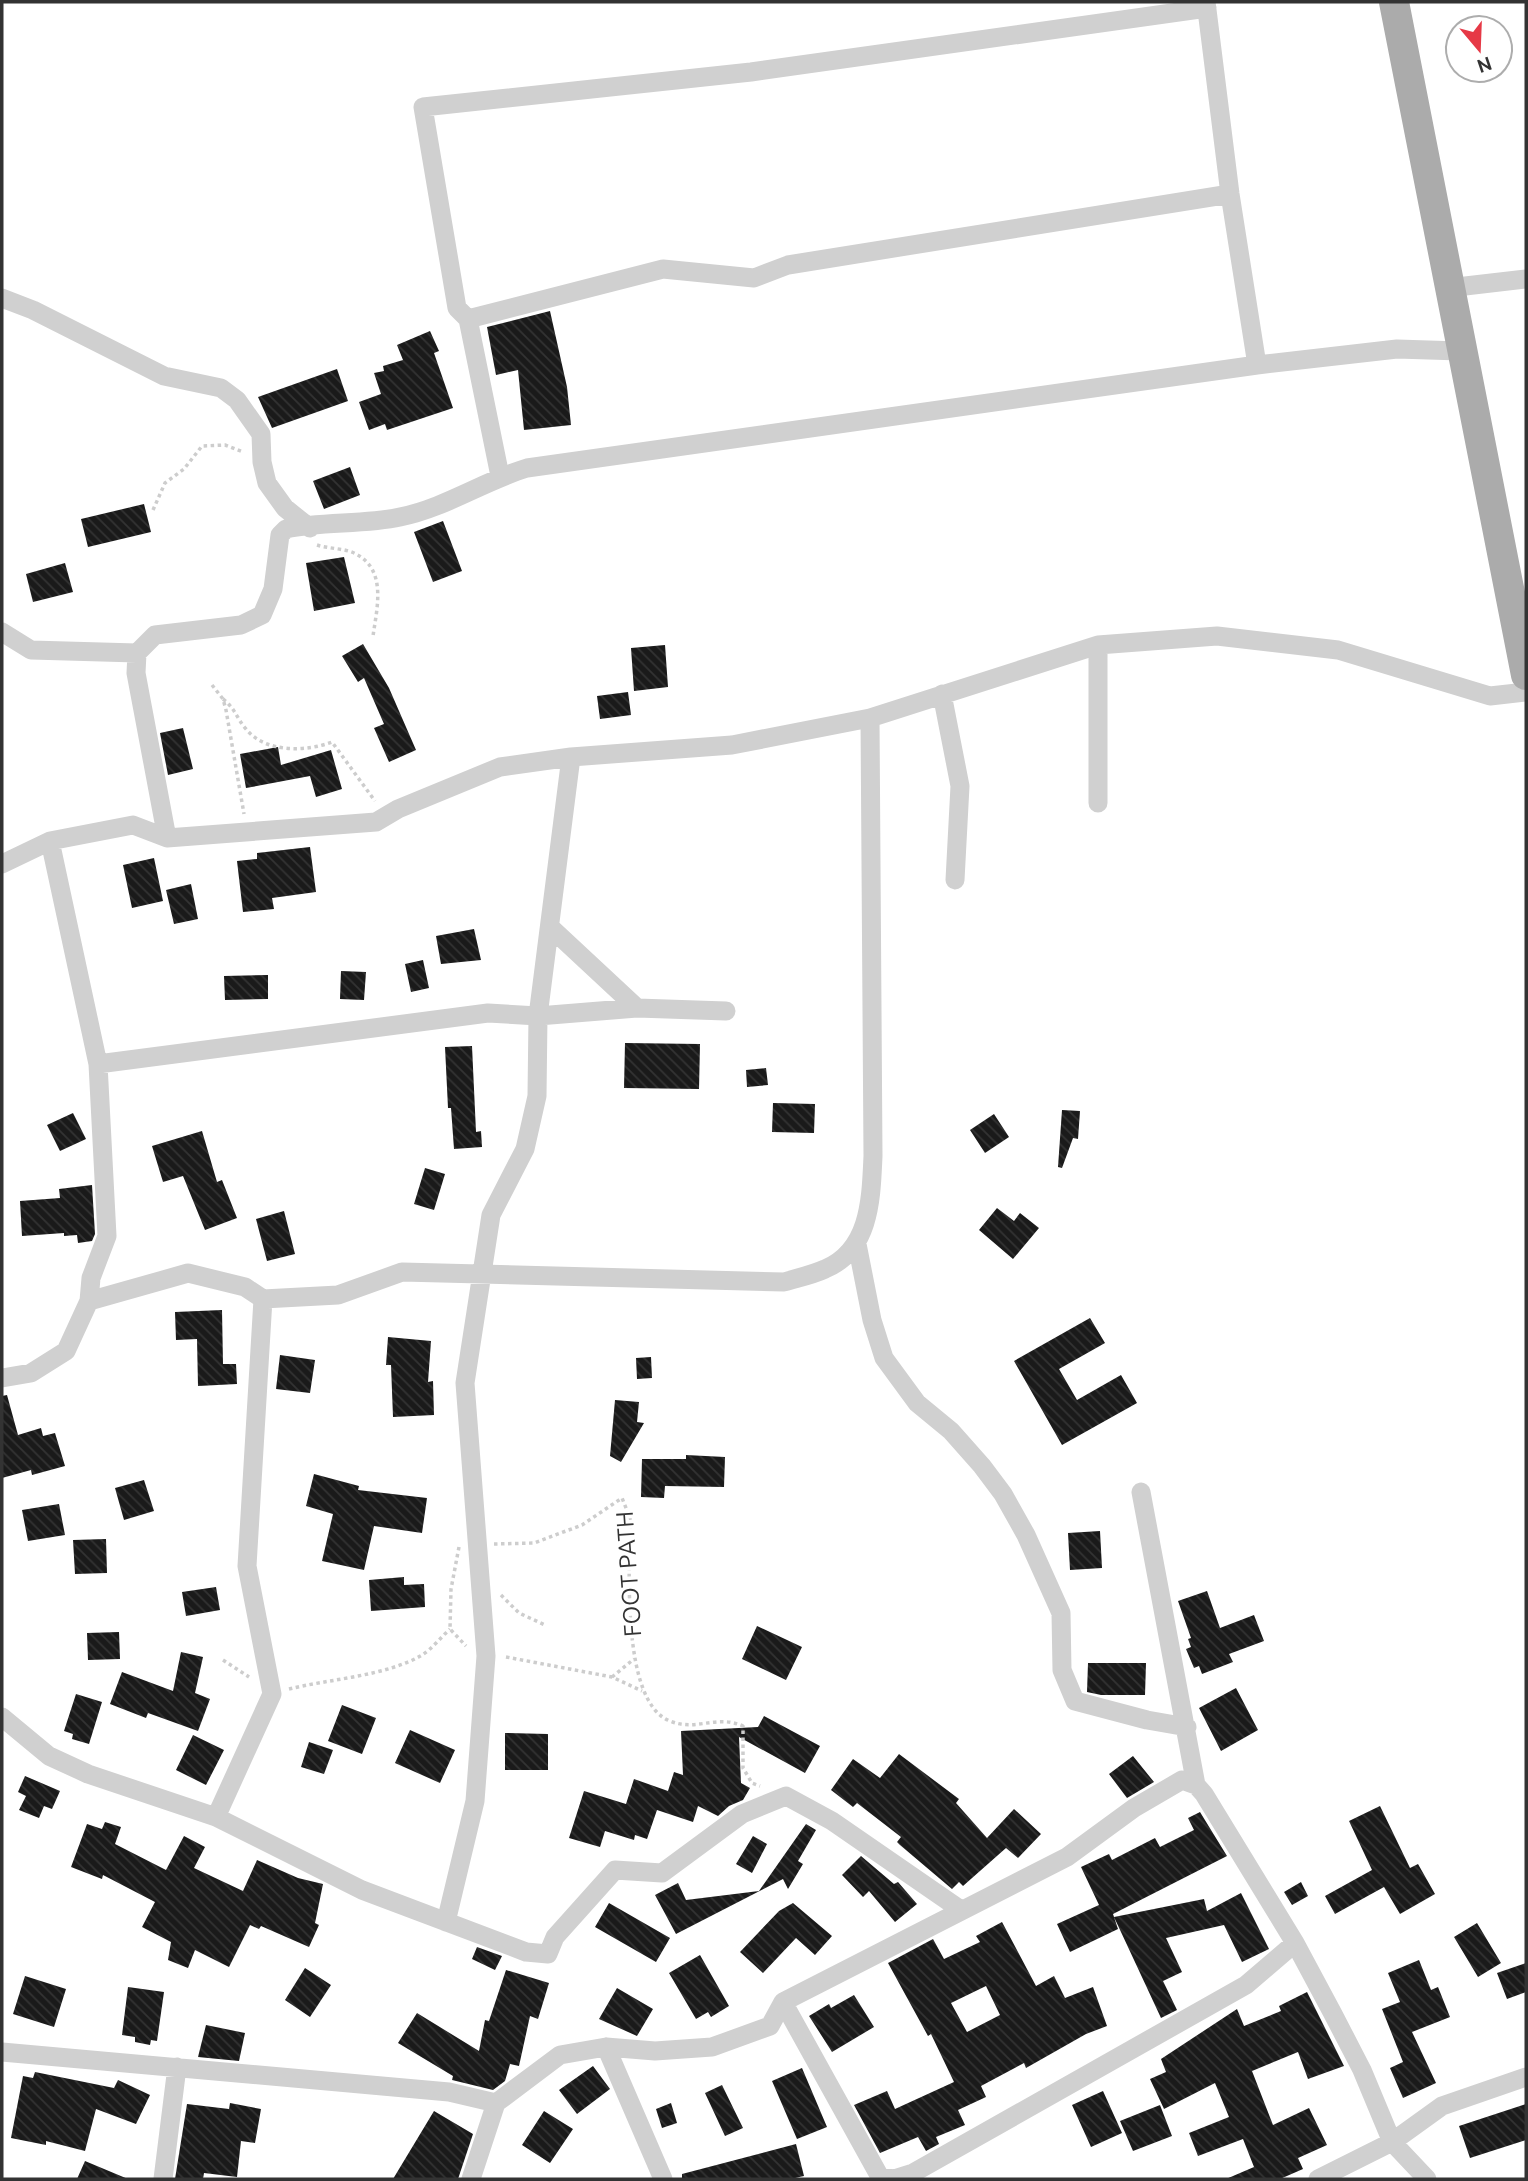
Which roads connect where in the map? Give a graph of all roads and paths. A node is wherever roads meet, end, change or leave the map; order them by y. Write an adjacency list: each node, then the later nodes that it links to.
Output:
1 (1394, 2): 5 (main road)
2 (1207, 5): 3 (street); 7 (street)
3 (1230, 194): 7 (street); 9 (street)
4 (1526, 279): 5 (street)
5 (1448, 288): 8 (main road)
6 (2, 298): 11 (street)
7 (468, 319): 10 (street)
8 (1460, 351): 9 (street); 15 (main road)
9 (1257, 365): 10 (street)
10 (500, 476): 11 (street)
11 (310, 528): 14 (street)
12 (2, 632): 14 (street)
13 (1098, 645): 17 (street); 18 (street); 22 (street)
14 (137, 653): 25 (street)
15 (1526, 675)
16 (212, 685): 19 (path)
17 (1526, 692)
18 (942, 694): 20 (street); 28 (street)
19 (223, 699): 23 (path); 24 (path)
20 (870, 718): 21 (street); 34 (street)
21 (571, 757): 23 (street); 29 (street)
22 (1098, 803)
23 (386, 816): 24 (street)
24 (247, 830): 25 (street)
25 (167, 838): 26 (street)
26 (50, 841): 27 (street); 33 (street)
27 (2, 864)
28 (955, 880)
29 (550, 927): 30 (street); 32 (street)
30 (637, 1008): 31 (street); 32 (street)
31 (726, 1011)
32 (538, 1016): 33 (street); 35 (street)
33 (97, 1064): 37 (street)
34 (857, 1244): 35 (street); 49 (street)
35 (483, 1272): 36 (street); 40 (street)
36 (263, 1300): 37 (street); 47 (street)
37 (89, 1301): 38 (street)
38 (2, 1378)
39 (1141, 1492): 49 (street)
40 (476, 1545): 41 (path); 42 (street); 43 (path, FOOT PATH)
41 (450, 1629): 42 (path, FOOT PATH); 47 (path)
42 (486, 1656): 45 (path, FOOT PATH); 54 (street)
43 (634, 1659): 45 (path, FOOT PATH); 46 (path, FOOT PATH)
44 (223, 1660): 47 (path)
45 (612, 1677): 46 (path, FOOT PATH)
46 (642, 1691): 51 (path, FOOT PATH)
47 (272, 1694): 52 (street)
48 (2, 1717): 52 (street)
49 (1187, 1727): 50 (street)
50 (1196, 1784): 53 (street); 55 (street)
51 (786, 1796): 53 (street); 54 (street)
52 (216, 1817): 54 (street)
53 (961, 1910): 56 (street)
54 (446, 1922)
55 (1295, 1943): 56 (street); 62 (street)
56 (783, 2002): 57 (street)
57 (606, 2047): 61 (street); 65 (street)
58 (2, 2052): 59 (street)
59 (177, 2067): 61 (street); 63 (street)
60 (1526, 2077): 62 (street)
61 (496, 2103): 64 (street)
62 (1392, 2143): 66 (street); 67 (street)
63 (163, 2179)
64 (471, 2179)
65 (663, 2179)
66 (1318, 2179)
67 (1427, 2179)

